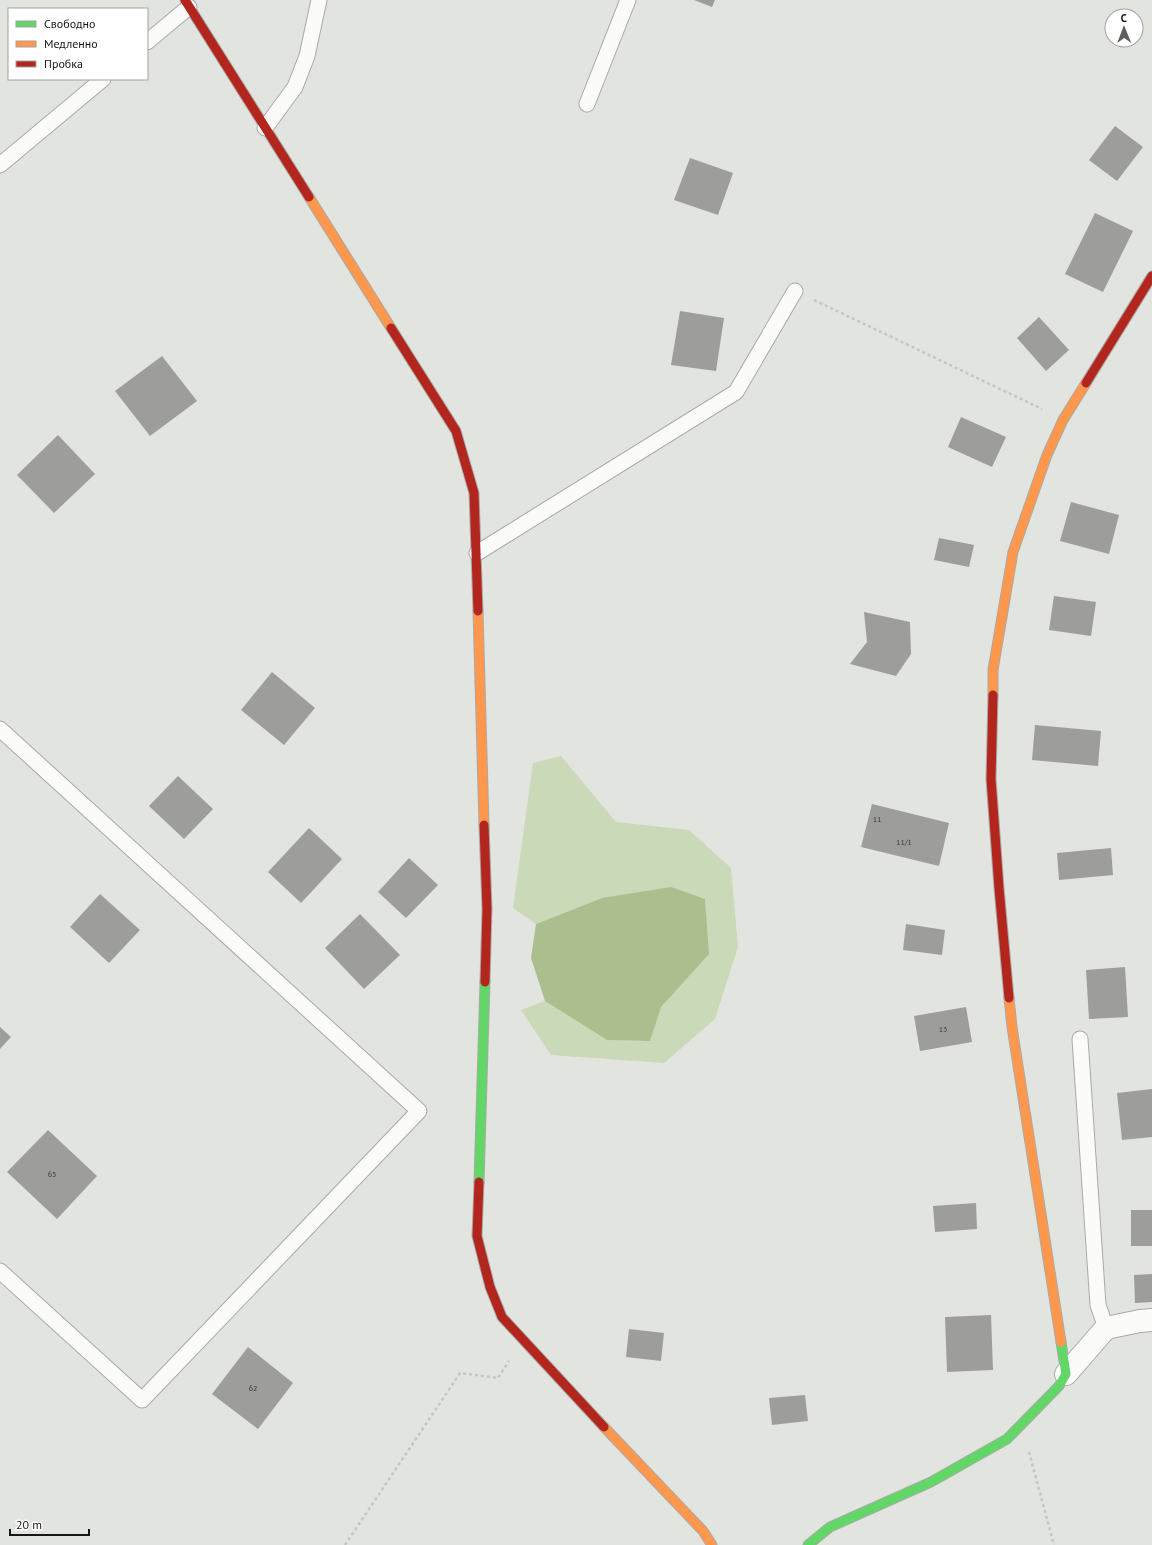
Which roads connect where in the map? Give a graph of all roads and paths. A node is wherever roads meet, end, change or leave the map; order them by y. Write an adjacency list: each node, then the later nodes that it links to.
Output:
1 (319, 0): 7 (lane)
2 (628, 0): 6 (lane)
3 (187, 3): 4 (lane); 7 (street)
4 (148, 41)
5 (102, 80): 8 (lane)
6 (587, 104)
7 (265, 128): 12 (street)
8 (0, 165)
9 (1152, 276): 11 (street)
10 (795, 291): 11 (path); 12 (lane)
11 (1064, 420): 19 (street)
12 (477, 553): 18 (street)
13 (0, 729): 15 (lane)
14 (1080, 1038): 17 (lane)
15 (0, 1271)
16 (1152, 1320): 17 (street)
17 (1106, 1328): 19 (street)
18 (522, 1340): 21 (path); 22 (street)
19 (1066, 1374): 20 (street)
20 (1022, 1424): 23 (street); 24 (path)
21 (345, 1545)
22 (712, 1545)
23 (808, 1545)
24 (1054, 1545)

